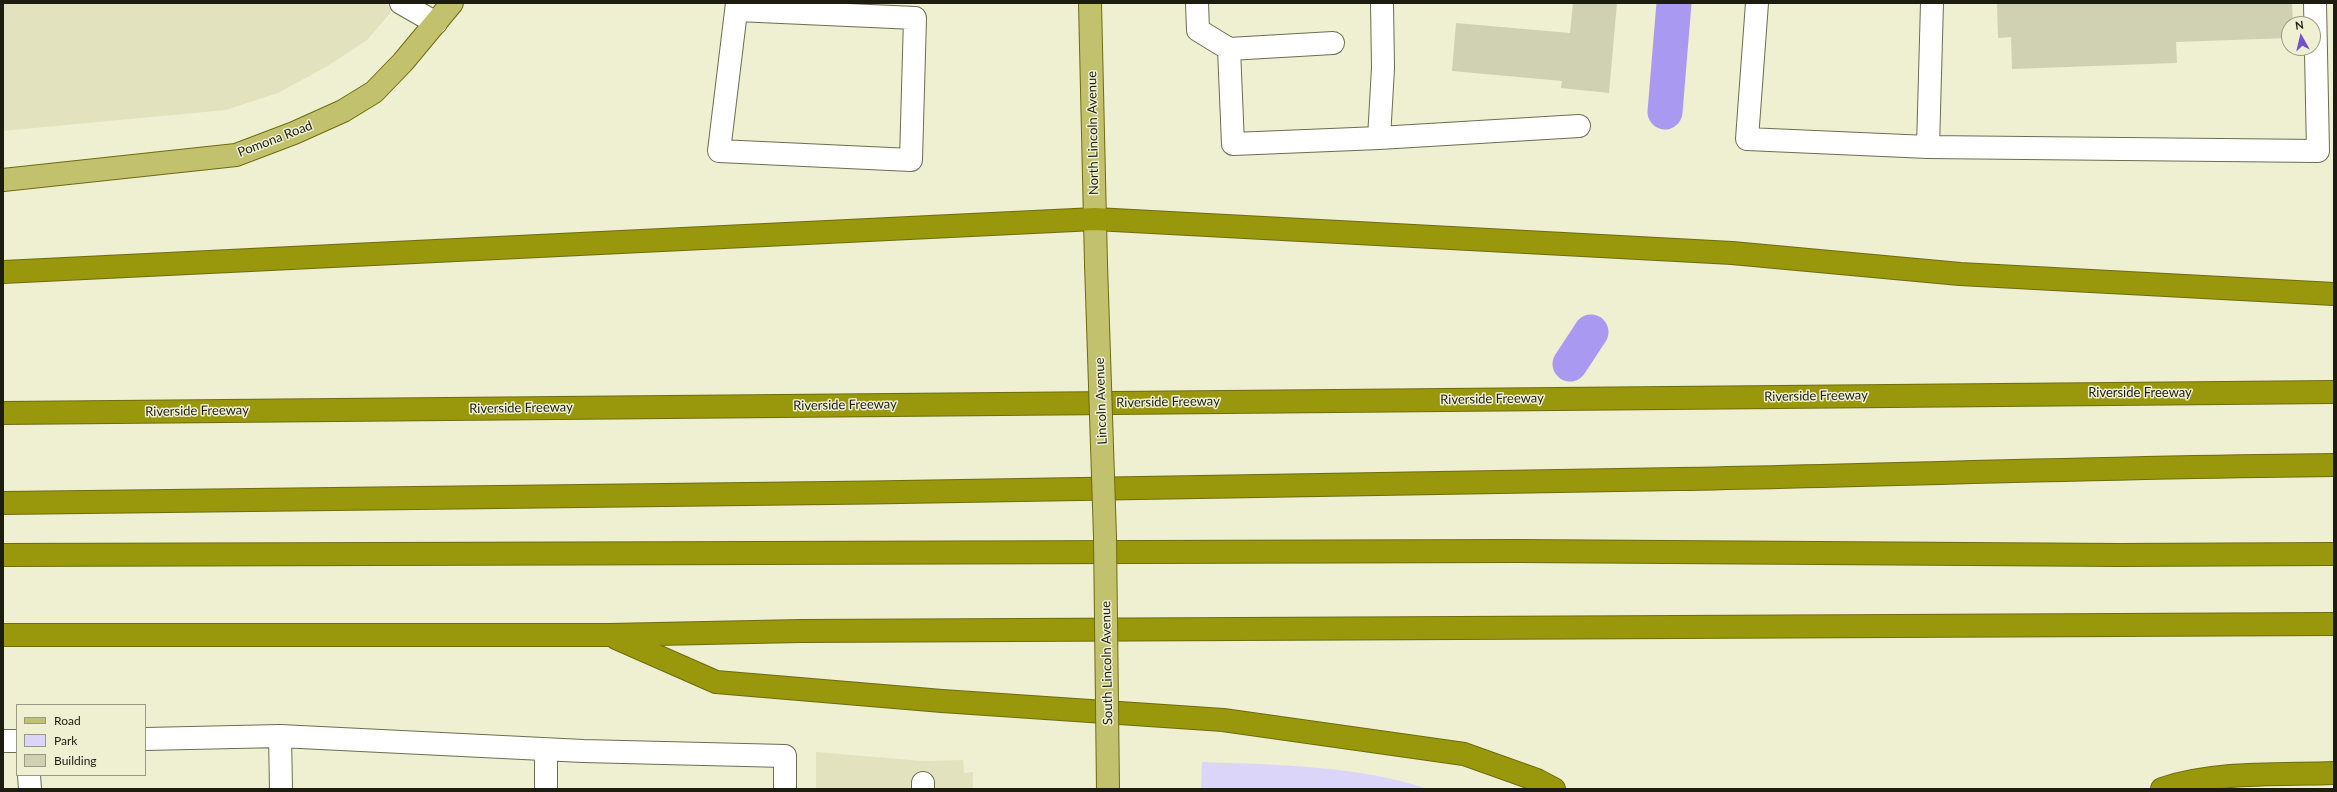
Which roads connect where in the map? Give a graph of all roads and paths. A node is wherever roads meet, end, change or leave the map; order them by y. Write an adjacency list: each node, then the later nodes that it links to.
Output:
1 (401, 3): 10 (street)
2 (452, 3): 10 (main road, Pomona Road)
3 (1090, 3): 17 (main road, North Lincoln Avenue)
4 (1197, 3): 12 (street)
5 (1382, 3): 14 (street)
6 (1757, 3): 15 (street)
7 (1932, 3): 15 (street)
8 (2315, 3): 15 (street)
9 (737, 6): 9 (street)
10 (436, 23): 16 (main road, Pomona Road)
11 (1334, 43): 12 (street)
12 (1229, 49): 14 (street)
13 (1579, 126): 14 (street)
14 (1379, 138)
15 (1928, 147)
16 (3, 180)
17 (1095, 220): 18 (main road, North Lincoln Avenue); 19 (highway); 20 (highway)
18 (1096, 264): 25 (main road, Lincoln Avenue, bridge)
19 (3, 272)
20 (2334, 294)
21 (2334, 392): 22 (highway, Riverside Freeway)
22 (3, 413)
23 (2334, 465): 24 (highway)
24 (3, 503)
25 (1105, 537): 42 (main road, South Lincoln Avenue, bridge)
26 (2334, 554): 27 (highway)
27 (3, 555)
28 (2334, 624): 29 (highway)
29 (609, 635): 30 (highway); 43 (highway)
30 (3, 636)
31 (280, 736): 32 (street); 35 (street); 39 (street)
32 (146, 739)
33 (3, 741): 34 (street)
34 (16, 741)
35 (546, 750): 40 (street); 41 (street)
36 (2334, 773): 44 (highway)
37 (29, 776): 38 (street)
38 (30, 789)
39 (280, 789)
40 (546, 789)
41 (785, 789)
42 (1108, 789)
43 (1554, 789)
44 (2162, 789)

